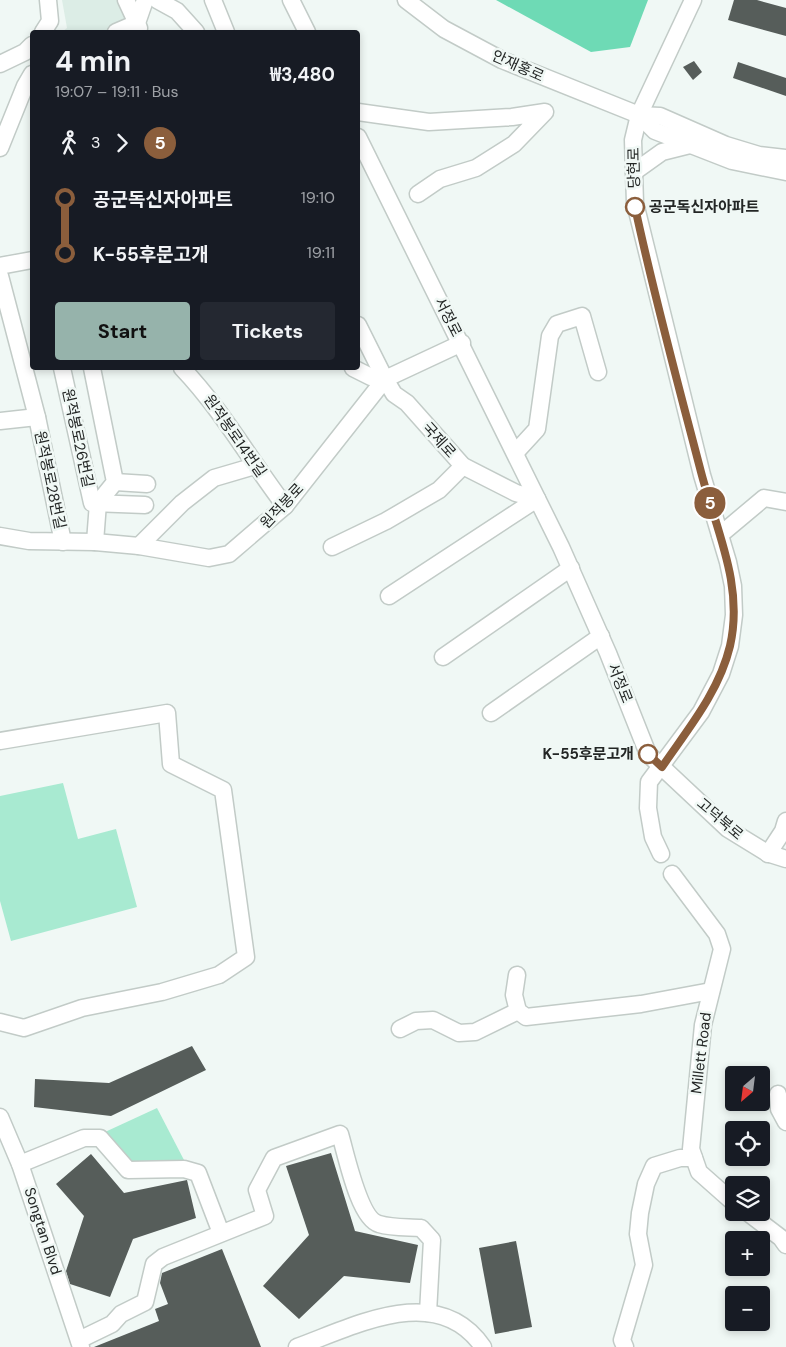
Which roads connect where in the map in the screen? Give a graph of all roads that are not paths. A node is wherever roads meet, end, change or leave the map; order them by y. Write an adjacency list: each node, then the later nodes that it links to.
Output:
1 (48, 0): 10 (street)
2 (126, 0): 9 (street)
3 (145, 0): 9 (street)
4 (157, 0): 11 (street)
5 (212, 0): 12 (street)
6 (291, 0): 13 (street)
7 (406, 0): 18 (street, 안재홍로)
8 (693, 0): 18 (street, 당현로)
9 (139, 28)
10 (44, 30)
11 (194, 30)
12 (225, 30)
13 (306, 30)
14 (30, 47): 15 (street)
15 (0, 64)
16 (30, 84): 21 (street)
17 (360, 112): 24 (street)
18 (639, 115): 20 (street, 안재홍로); 22 (street, 안재홍로); 23 (street, 당현로)
19 (360, 140): 29 (street, 서정로)
20 (690, 145): 22 (street, 안재홍로); 23 (street)
21 (0, 148)
22 (784, 170)
23 (634, 172): 48 (street, 당현로)
24 (418, 194)
25 (30, 260): 26 (street)
26 (0, 266)
27 (0, 276): 36 (street, 원적봉로28번길)
28 (360, 329): 35 (street)
29 (462, 343): 35 (street, 원적봉로); 38 (street, 서정로)
30 (62, 370): 45 (street, 원적봉로26번길)
31 (92, 370): 41 (street, 원적봉로26번길)
32 (184, 370): 39 (street, 원적봉로14번길)
33 (357, 370): 35 (street)
34 (598, 372): 38 (street)
35 (385, 379): 40 (street, 국제로); 47 (street, 원적봉로)
36 (36, 418): 37 (street, 원적봉로28번길); 50 (street, 원적봉로28번길)
37 (0, 421)
38 (516, 453): 43 (street, 서정로)
39 (255, 466): 47 (street, 원적봉로14번길); 52 (street)
40 (463, 466): 43 (street, 국제로); 53 (street)
41 (115, 482): 42 (street, 원적봉로26번길); 45 (street, 원적봉로26번길)
42 (147, 484)
43 (536, 499): 54 (street, 서정로); 55 (street)
44 (786, 502): 48 (street)
45 (98, 503): 46 (street, 원적봉로26번길); 51 (street, 원적봉로26번길)
46 (145, 505)
47 (285, 506): 52 (street, 원적봉로)
48 (720, 535): 60 (street, 당현로)
49 (0, 536): 50 (street, 원적봉로)
50 (63, 542): 51 (street, 원적봉로)
51 (95, 542): 52 (street, 원적봉로)
52 (138, 546)
53 (332, 547)
54 (570, 568): 56 (street, 서정로); 57 (street)
55 (389, 596)
56 (600, 636): 58 (street); 60 (street, 서정로)
57 (443, 657)
58 (491, 713)
59 (0, 741): 69 (street)
60 (662, 767): 62 (street); 63 (street, 고덕북로)
61 (786, 821): 63 (street)
62 (661, 854)
63 (768, 854): 64 (street, 고덕북로)
64 (786, 859)
65 (672, 874): 67 (street, Millett Road)
66 (516, 975): 68 (street)
67 (711, 991): 68 (street); 74 (street, Millett Road)
68 (518, 1011): 70 (street)
69 (0, 1022)
70 (400, 1029)
71 (778, 1094): 73 (street)
72 (0, 1117): 75 (street, Songtan Blvd)
73 (786, 1122)
74 (694, 1158): 76 (street, Millett Road); 84 (street)
75 (20, 1164): 78 (street); 81 (street, Songtan Blvd)
76 (725, 1195)
77 (759, 1221): 79 (street)
78 (221, 1234): 80 (street); 81 (street)
79 (786, 1245)
80 (428, 1313): 82 (street); 83 (street)
81 (80, 1343)
82 (297, 1347)
83 (483, 1347)
84 (625, 1347)

